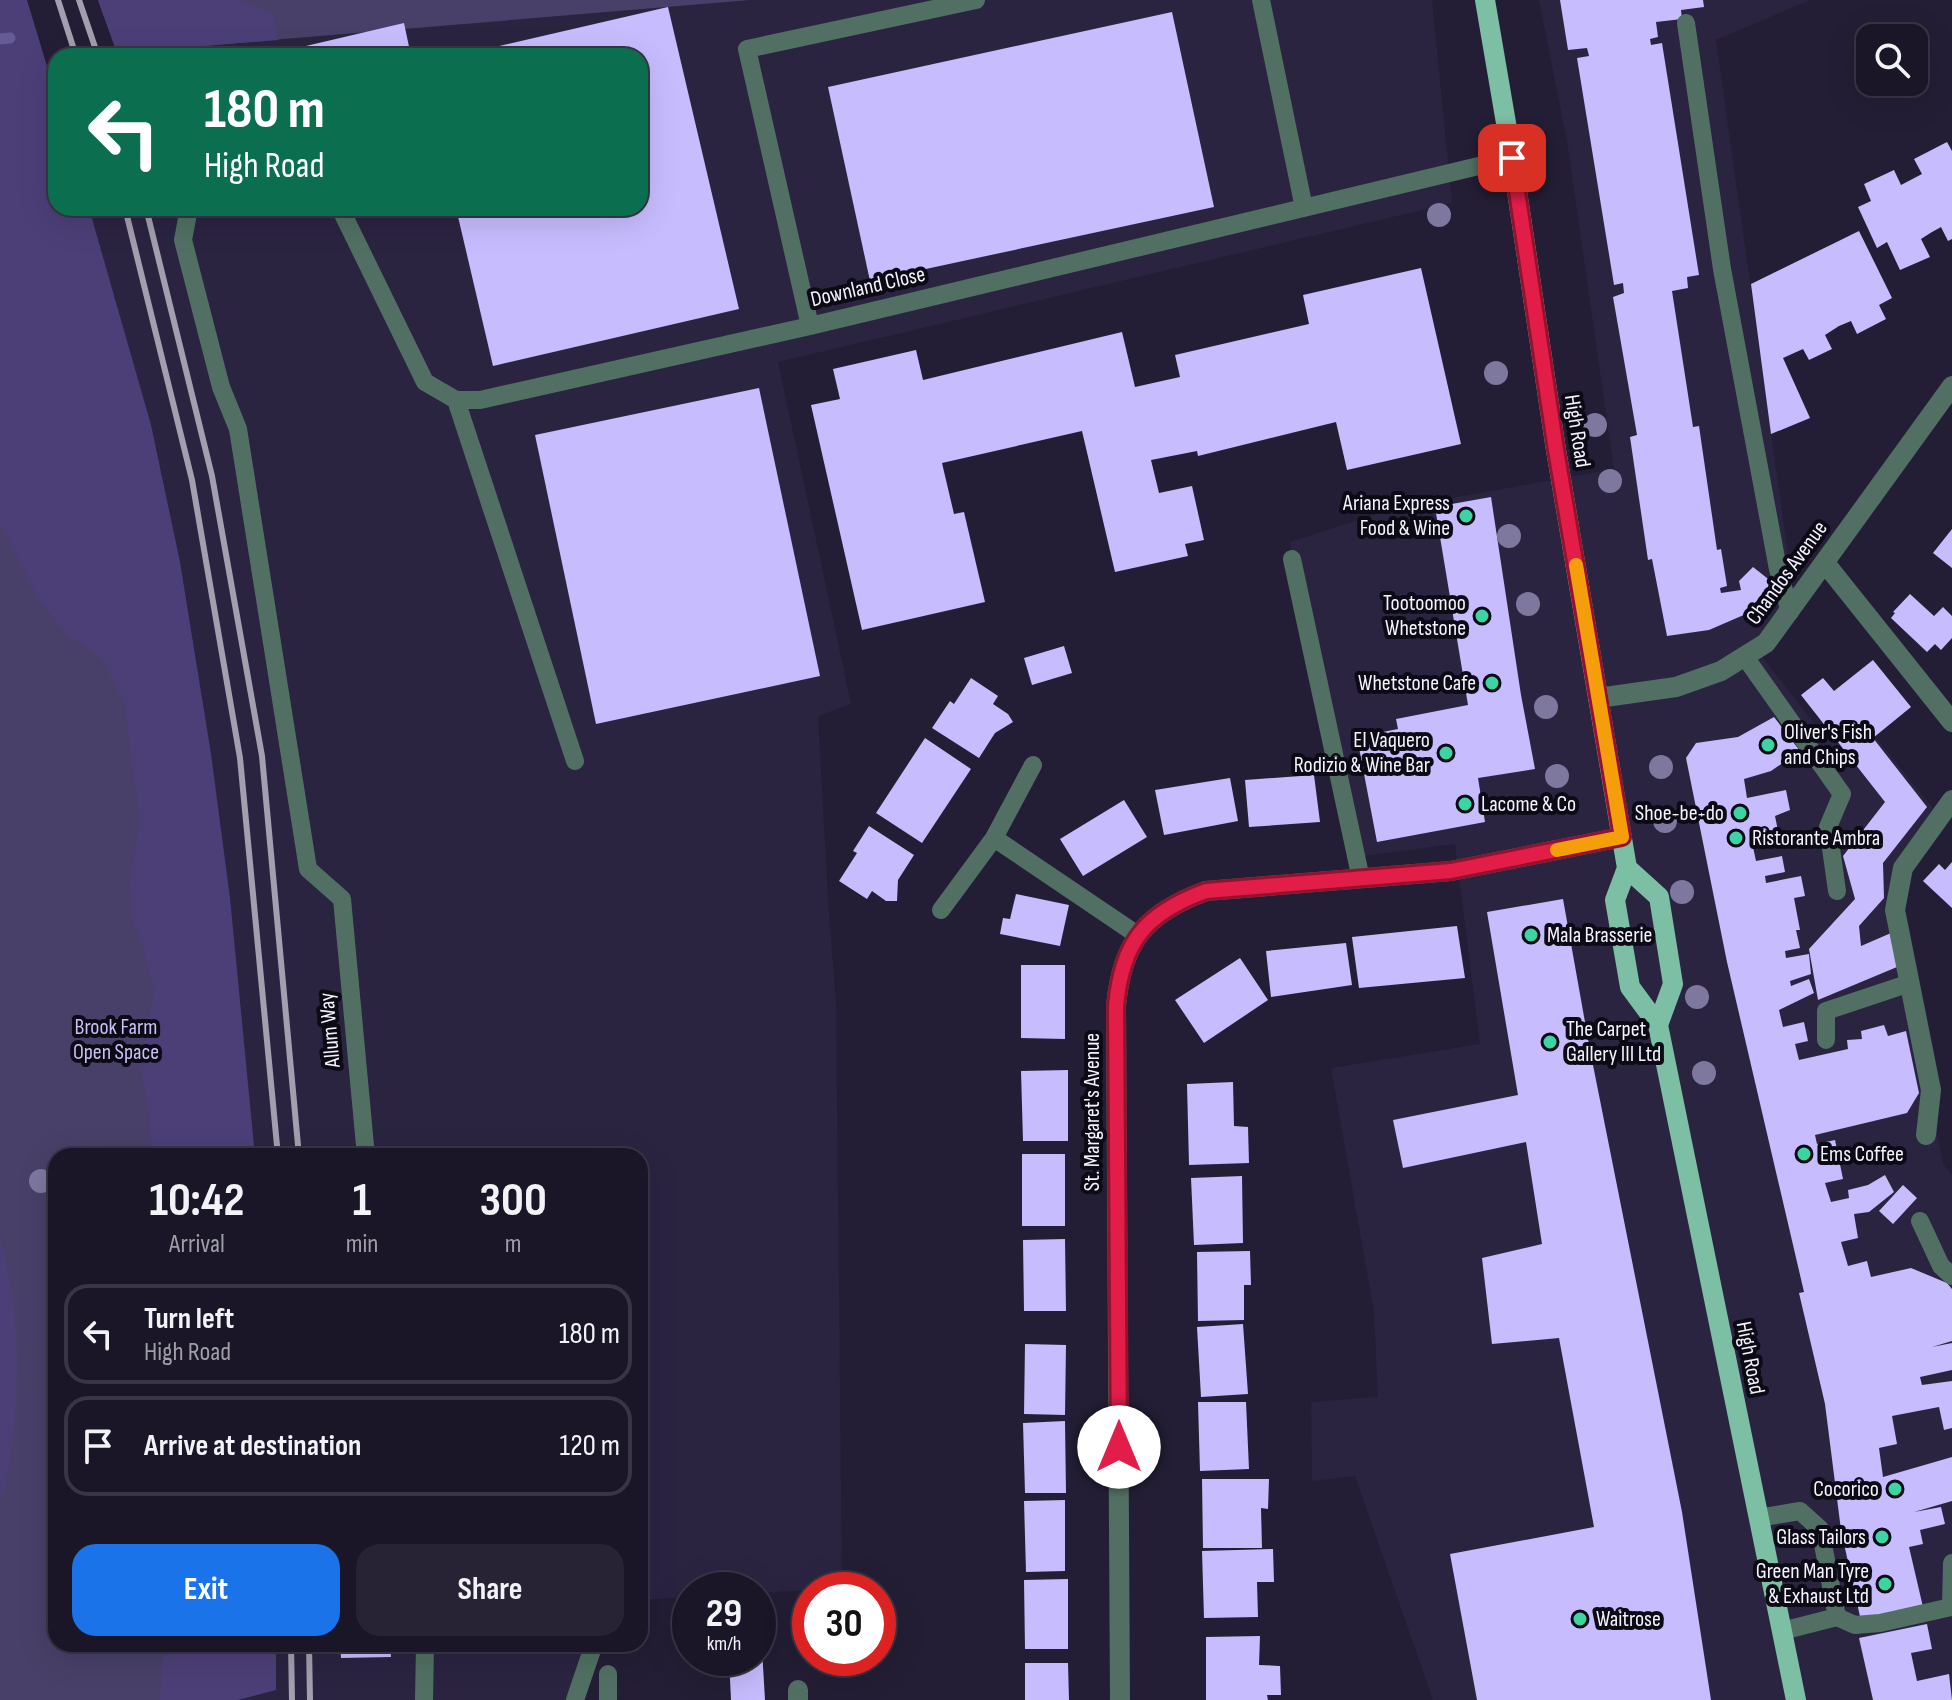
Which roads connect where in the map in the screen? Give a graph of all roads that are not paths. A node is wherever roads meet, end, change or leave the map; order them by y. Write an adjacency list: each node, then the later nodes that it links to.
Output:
1 (976, 0): 9 (lane)
2 (1261, 0): 6 (lane)
3 (1485, 0): 5 (main road, High Road)
4 (1686, 23): 14 (lane)
5 (1512, 158): 6 (lane, Downland Close); 16 (main road, High Road)
6 (1304, 208): 9 (lane, Downland Close)
7 (188, 216): 32 (lane, Allum Way)
8 (344, 216): 11 (lane)
9 (810, 326): 11 (lane, Downland Close)
10 (1952, 386): 13 (street, Chandos Avenue)
11 (456, 400): 18 (lane)
12 (1292, 559): 24 (lane)
13 (1825, 563): 14 (street, Chandos Avenue); 17 (street)
14 (1790, 612): 15 (street, Chandos Avenue)
15 (1745, 657): 16 (street, Chandos Avenue); 25 (lane)
16 (1598, 698): 21 (main road, High Road)
17 (1952, 722)
18 (575, 761)
19 (1033, 765): 22 (lane)
20 (1952, 800): 28 (street)
21 (1622, 837): 23 (main road, High Road); 24 (street, St. Margaret's Avenue)
22 (994, 838): 26 (lane); 27 (lane)
23 (1627, 868): 29 (main road, High Road); 29 (main road)
24 (1361, 879): 27 (street, St. Margaret's Avenue)
25 (1837, 891)
26 (941, 910)
27 (1139, 936): 45 (street, St. Margaret's Avenue)
28 (1910, 983): 30 (lane); 31 (street)
29 (1658, 1025): 35 (main road, High Road)
30 (1826, 1040)
31 (1926, 1135)
32 (365, 1148)
33 (1920, 1221): 34 (lane)
34 (1952, 1276)
35 (1758, 1518): 37 (lane); 38 (main road, High Road)
36 (1952, 1563): 37 (lane)
37 (1837, 1617): 38 (lane)
38 (1782, 1631): 46 (main road, High Road)
39 (425, 1652): 42 (lane)
40 (591, 1652): 43 (lane)
41 (608, 1674): 44 (lane)
42 (424, 1700)
43 (575, 1700)
44 (608, 1700)
45 (1120, 1700)
46 (1796, 1700)

